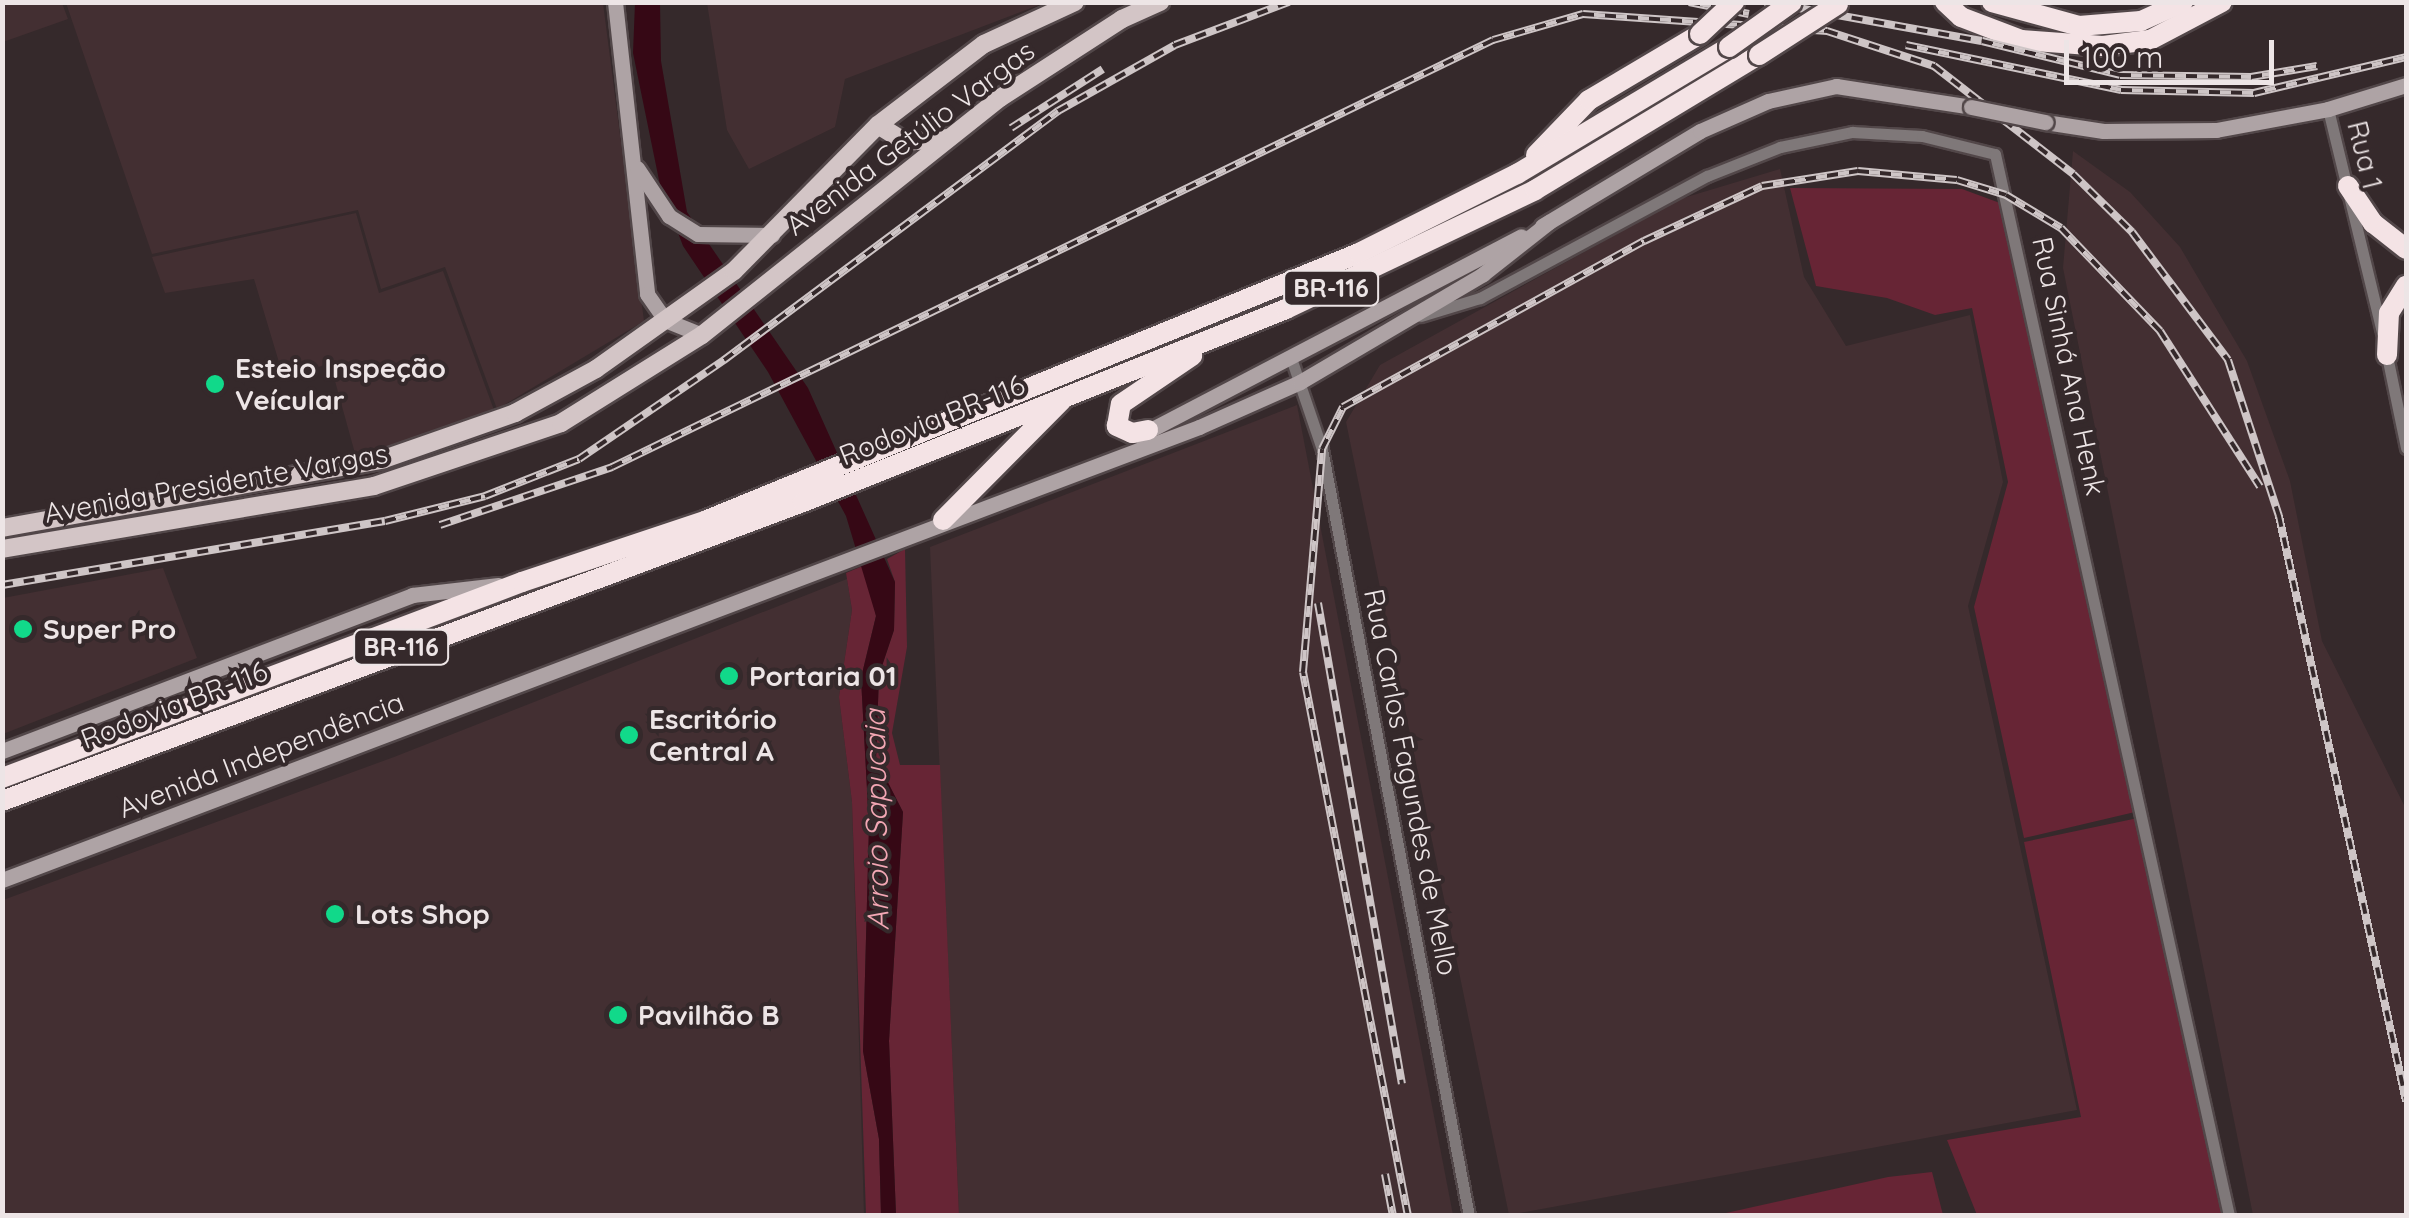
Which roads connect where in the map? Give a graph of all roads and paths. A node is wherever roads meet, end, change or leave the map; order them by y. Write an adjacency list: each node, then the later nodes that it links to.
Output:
1 (615, 2): 15 (main road)
2 (1075, 2): 13 (main road, Avenida Getúlio Vargas)
3 (1160, 2): 14 (main road, Avenida Getúlio Vargas)
4 (1734, 2): 16 (highway, BR-116, bridge)
5 (1792, 2): 16 (highway, Rodovia BR-116 / BR-116, bridge)
6 (1945, 2): 10 (highway)
7 (1992, 2): 8 (highway)
8 (2183, 2)
9 (1839, 3): 27 (highway, Rodovia BR-116 / BR-116, bridge)
10 (2221, 3)
11 (2406, 85): 12 (main road)
12 (2328, 109): 17 (street, Rua 1); 18 (main road, bridge)
13 (878, 125): 14 (main road); 19 (main road, Avenida Getúlio Vargas)
14 (950, 138): 23 (main road, Avenida Getúlio Vargas)
15 (632, 155): 19 (main road); 25 (main road)
16 (1517, 174): 38 (highway, Rodovia BR-116 / BR-116)
17 (2348, 186): 20 (highway); 29 (street, Rua 1)
18 (1549, 222): 24 (main road); 26 (main road)
19 (776, 235): 21 (main road, Avenida Getúlio Vargas)
20 (2406, 249)
21 (734, 272): 25 (main road, Avenida Presidente Vargas)
22 (2406, 286): 29 (highway)
23 (752, 296): 28 (main road, Avenida Presidente Vargas)
24 (1388, 305): 26 (main road); 30 (main road)
25 (665, 320): 28 (main road); 33 (main road, Avenida Presidente Vargas)
26 (1398, 323): 31 (main road); 51 (street, Rua Sinhá Ana Henk)
27 (1240, 328): 32 (highway, Rodovia BR-116 / BR-116); 34 (highway)
28 (704, 334): 35 (main road, Avenida Presidente Vargas)
29 (2387, 355): 36 (street, Rua 1)
30 (1292, 361): 31 (street, Rua Carlos Fagundes de Mello); 34 (main road)
31 (1300, 382): 37 (main road); 50 (street, Rua Carlos Fagundes de Mello)
32 (1067, 394): 38 (highway, Rodovia BR-116 / BR-116); 42 (highway, BR-116)
33 (515, 413): 35 (main road); 39 (main road, Avenida Presidente Vargas)
34 (1148, 430): 37 (main road)
35 (524, 438): 41 (main road, Avenida Presidente Vargas)
36 (2406, 448)
37 (1107, 457): 42 (main road, Avenida Independência)
38 (875, 464): 40 (highway, Rodovia BR-116 / BR-116)
39 (237, 488): 41 (main road); 43 (main road, Avenida Presidente Vargas)
40 (798, 494): 45 (highway, Rodovia BR-116 / BR-116); 48 (highway, Rodovia BR-116 / BR-116)
41 (242, 511): 44 (main road, Avenida Presidente Vargas)
42 (943, 520): 49 (main road, Avenida Independência)
43 (2, 528)
44 (3, 546)
45 (522, 582): 46 (main road, Rodovia BR-116); 47 (highway, Rodovia BR-116 / BR-116)
46 (2, 750)
47 (2, 778)
48 (2, 801)
49 (2, 880)
50 (1468, 1216)
51 (2229, 1216)

